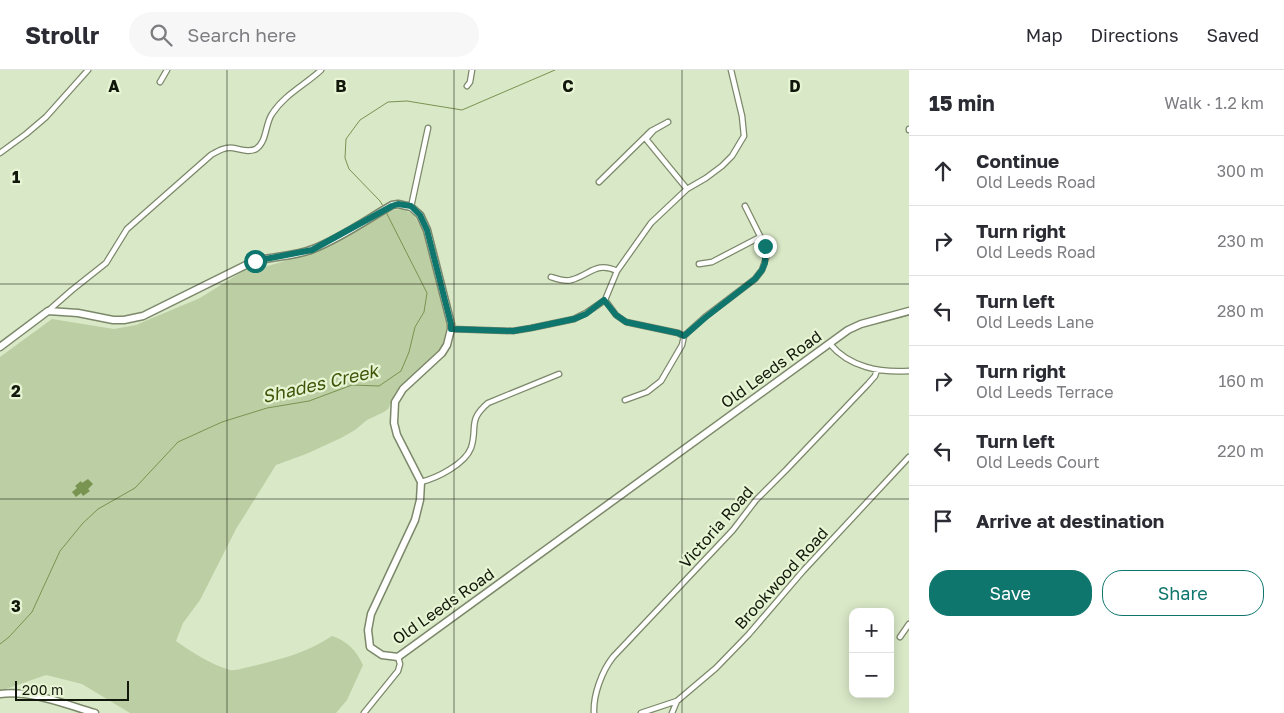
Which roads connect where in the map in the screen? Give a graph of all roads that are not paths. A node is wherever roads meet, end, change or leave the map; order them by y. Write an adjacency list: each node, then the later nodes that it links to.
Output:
1 (88, 70): 9 (street)
2 (167, 70): 6 (street)
3 (321, 70): 19 (street)
4 (472, 70): 7 (street)
5 (731, 70): 11 (street)
6 (160, 82)
7 (468, 86)
8 (428, 128): 12 (street)
9 (0, 153)
10 (600, 182): 11 (street)
11 (687, 189): 16 (street)
12 (411, 206): 19 (main road); 21 (main road)
13 (744, 206): 14 (street)
14 (760, 237): 15 (street); 22 (street)
15 (699, 264)
16 (617, 271): 17 (street); 18 (street)
17 (551, 278)
18 (604, 300): 21 (street); 22 (street)
19 (48, 311): 24 (main road)
20 (909, 311): 23 (main road, Old Leeds Road)
21 (451, 329): 30 (main road)
22 (684, 336): 28 (street)
23 (830, 344): 25 (street); 33 (main road, Old Leeds Road)
24 (0, 347)
25 (877, 370): 26 (street); 38 (street, Victoria Road)
26 (909, 371)
27 (559, 374): 30 (street)
28 (625, 400)
29 (909, 457): 35 (street, Brookwood Road)
30 (422, 482): 33 (main road, Old Leeds Road)
31 (909, 624): 32 (street)
32 (900, 637)
33 (398, 657): 37 (street)
34 (0, 694): 36 (main road)
35 (677, 701): 39 (street); 40 (street, Brookwood Road)
36 (94, 713)
37 (364, 713)
38 (594, 713)
39 (641, 713)
40 (672, 713)

